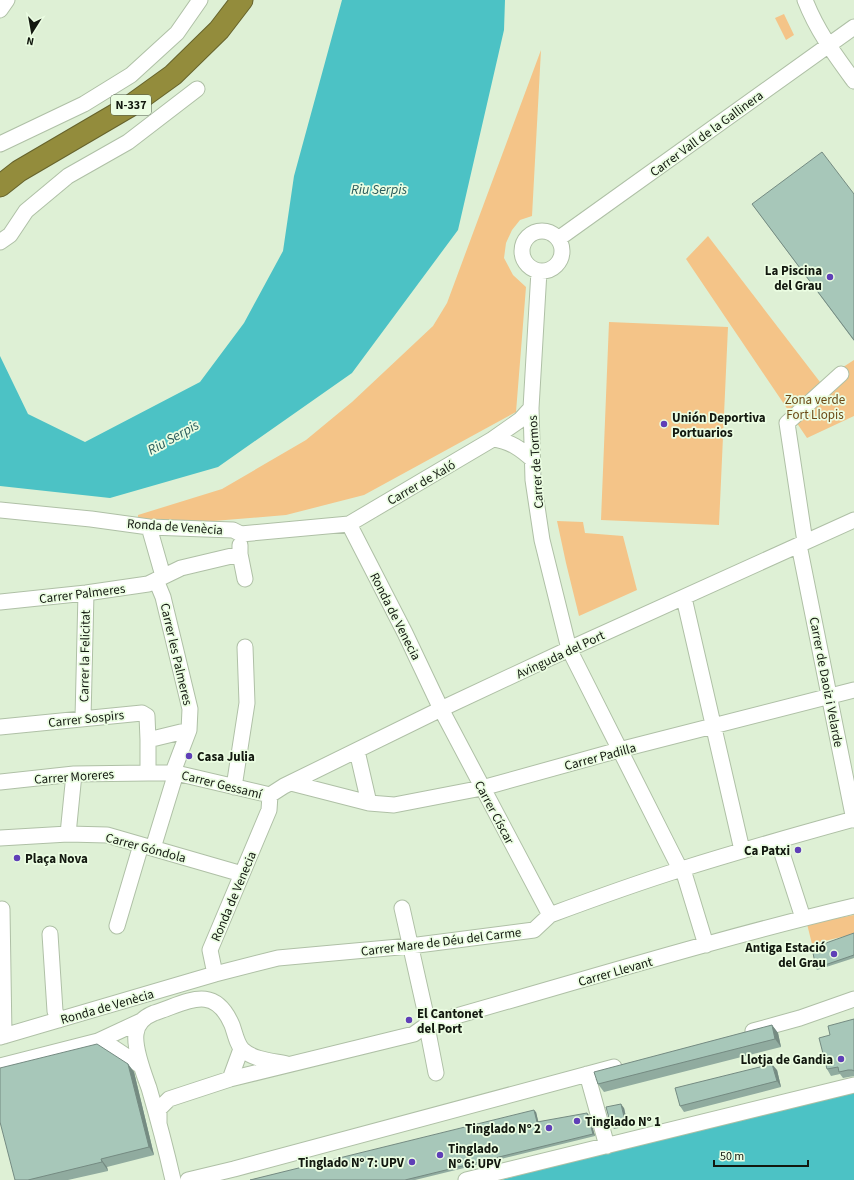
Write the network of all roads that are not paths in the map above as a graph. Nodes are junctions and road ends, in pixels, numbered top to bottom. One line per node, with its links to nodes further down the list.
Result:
1 (6, 0): 5 (street)
2 (200, 0): 10 (street)
3 (242, 0): 11 (highway, N-337)
4 (805, 0): 7 (street)
5 (0, 10)
6 (854, 27): 7 (street, Carrer Vall de la Gallinera)
7 (829, 46): 8 (street); 12 (street, Carrer Vall de la Gallinera)
8 (854, 82)
9 (197, 89): 13 (street)
10 (0, 144)
11 (0, 186)
12 (558, 239): 14 (street); 14 (street)
13 (0, 242)
14 (539, 271): 16 (street, Carrer de Tormos)
15 (841, 374): 24 (street, Carrer de Daoiz i Velarde)
16 (531, 408): 17 (street, Carrer de Xaló); 18 (street, Carrer de Tormos)
17 (493, 440): 18 (street); 21 (street, Carrer de Xaló)
18 (533, 460): 32 (street, Carrer de Tormos)
19 (0, 510): 22 (street, Ronda de Venècia)
20 (853, 523): 24 (street, Avinguda del Port)
21 (349, 524): 23 (street, Ronda de Venècia); 35 (street, Ronda de Venecia)
22 (149, 527): 23 (street, Ronda de Venècia); 26 (street, Carrer les Palmeres)
23 (241, 534): 25 (street)
24 (802, 544): 29 (street, Avinguda del Port); 34 (street, Carrer de Daoiz i Velarde)
25 (240, 554): 26 (street, Carrer Palmeres); 27 (street)
26 (160, 578): 28 (street, Carrer Palmeres); 39 (street, Carrer les Palmeres)
27 (245, 579)
28 (86, 593): 30 (street, Carrer Palmeres); 36 (street, Carrer la Felicitat)
29 (684, 598): 32 (street, Avinguda del Port); 38 (street)
30 (0, 602)
31 (245, 647): 48 (street)
32 (569, 649): 35 (street, Avinguda del Port); 41 (street, Carrer de Tormos)
33 (854, 690): 34 (street, Carrer Padilla)
34 (830, 697): 38 (street, Carrer Padilla); 52 (street, Carrer de Daoiz i Velarde)
35 (441, 709): 42 (street, Avinguda del Port); 49 (street, Carrer Císcar)
36 (83, 718): 37 (street, Carrer Sospirs); 40 (street, Carrer Sospirs)
37 (0, 727)
38 (713, 727): 41 (street, Carrer Padilla); 57 (street)
39 (189, 730): 40 (street); 43 (street, Carrer les Palmeres)
40 (148, 740): 44 (street)
41 (619, 750): 49 (street, Carrer Padilla); 58 (street, Carrer de Tormos)
42 (357, 751): 47 (street, Avinguda del Port); 51 (street)
43 (175, 772): 44 (street, Carrer Gessamí); 48 (street, Carrer Gessamí); 56 (street, Carrer les Palmeres)
44 (148, 773): 45 (street, Carrer Moreres)
45 (74, 774): 46 (street, Carrer Moreres); 53 (street)
46 (0, 782)
47 (291, 783): 50 (street, Avinguda del Port); 51 (street, Carrer Padilla)
48 (234, 787): 50 (street, Carrer Gessamí)
49 (482, 788): 51 (street, Carrer Padilla); 63 (street, Carrer Císcar)
50 (270, 795): 59 (street, Ronda de Venecia)
51 (369, 803)
52 (854, 820): 55 (street, Carrer Mare de Déu del Carme)
53 (68, 834): 54 (street, Carrer Góndola); 56 (street, Carrer Góndola)
54 (0, 838)
55 (778, 841): 57 (street, Carrer Mare de Déu del Carme); 64 (street)
56 (147, 846): 59 (street, Carrer Góndola); 65 (street, Carrer les Palmeres)
57 (742, 850): 58 (street, Carrer Mare de Déu del Carme)
58 (680, 869): 63 (street, Carrer Mare de Déu del Carme); 67 (street, Carrer de Tormos)
59 (242, 874): 69 (street, Ronda de Venecia)
60 (854, 906): 64 (street, Carrer Llevant)
61 (402, 908): 68 (street)
62 (2, 909): 75 (street)
63 (550, 915): 68 (street, Carrer Mare de Déu del Carme)
64 (803, 918): 67 (street, Carrer Llevant)
65 (117, 926)
66 (50, 934): 71 (street)
67 (706, 945): 73 (street, Carrer Llevant)
68 (410, 946): 69 (street, Carrer Mare de Déu del Carme); 73 (street)
69 (215, 974): 71 (street, Ronda de Venècia)
70 (854, 999): 74 (street)
71 (59, 1020): 75 (street, Ronda de Venècia)
72 (140, 1021): 76 (street); 77 (street); 81 (street)
73 (428, 1024): 79 (street, Carrer Llevant); 82 (street)
74 (738, 1034)
75 (2, 1037)
76 (98, 1041): 80 (street); 81 (street)
77 (241, 1049): 79 (street); 84 (street)
78 (625, 1064): 83 (street)
79 (290, 1065): 84 (street, Carrer Llevant)
80 (0, 1066)
81 (143, 1069): 86 (street); 87 (street)
82 (436, 1074)
83 (587, 1074): 88 (street); 90 (street)
84 (230, 1079): 86 (street)
85 (854, 1085): 88 (street)
86 (174, 1097): 87 (street)
87 (159, 1123): 89 (street)
88 (607, 1146): 91 (street)
89 (173, 1180)
90 (188, 1180)
91 (466, 1180)

